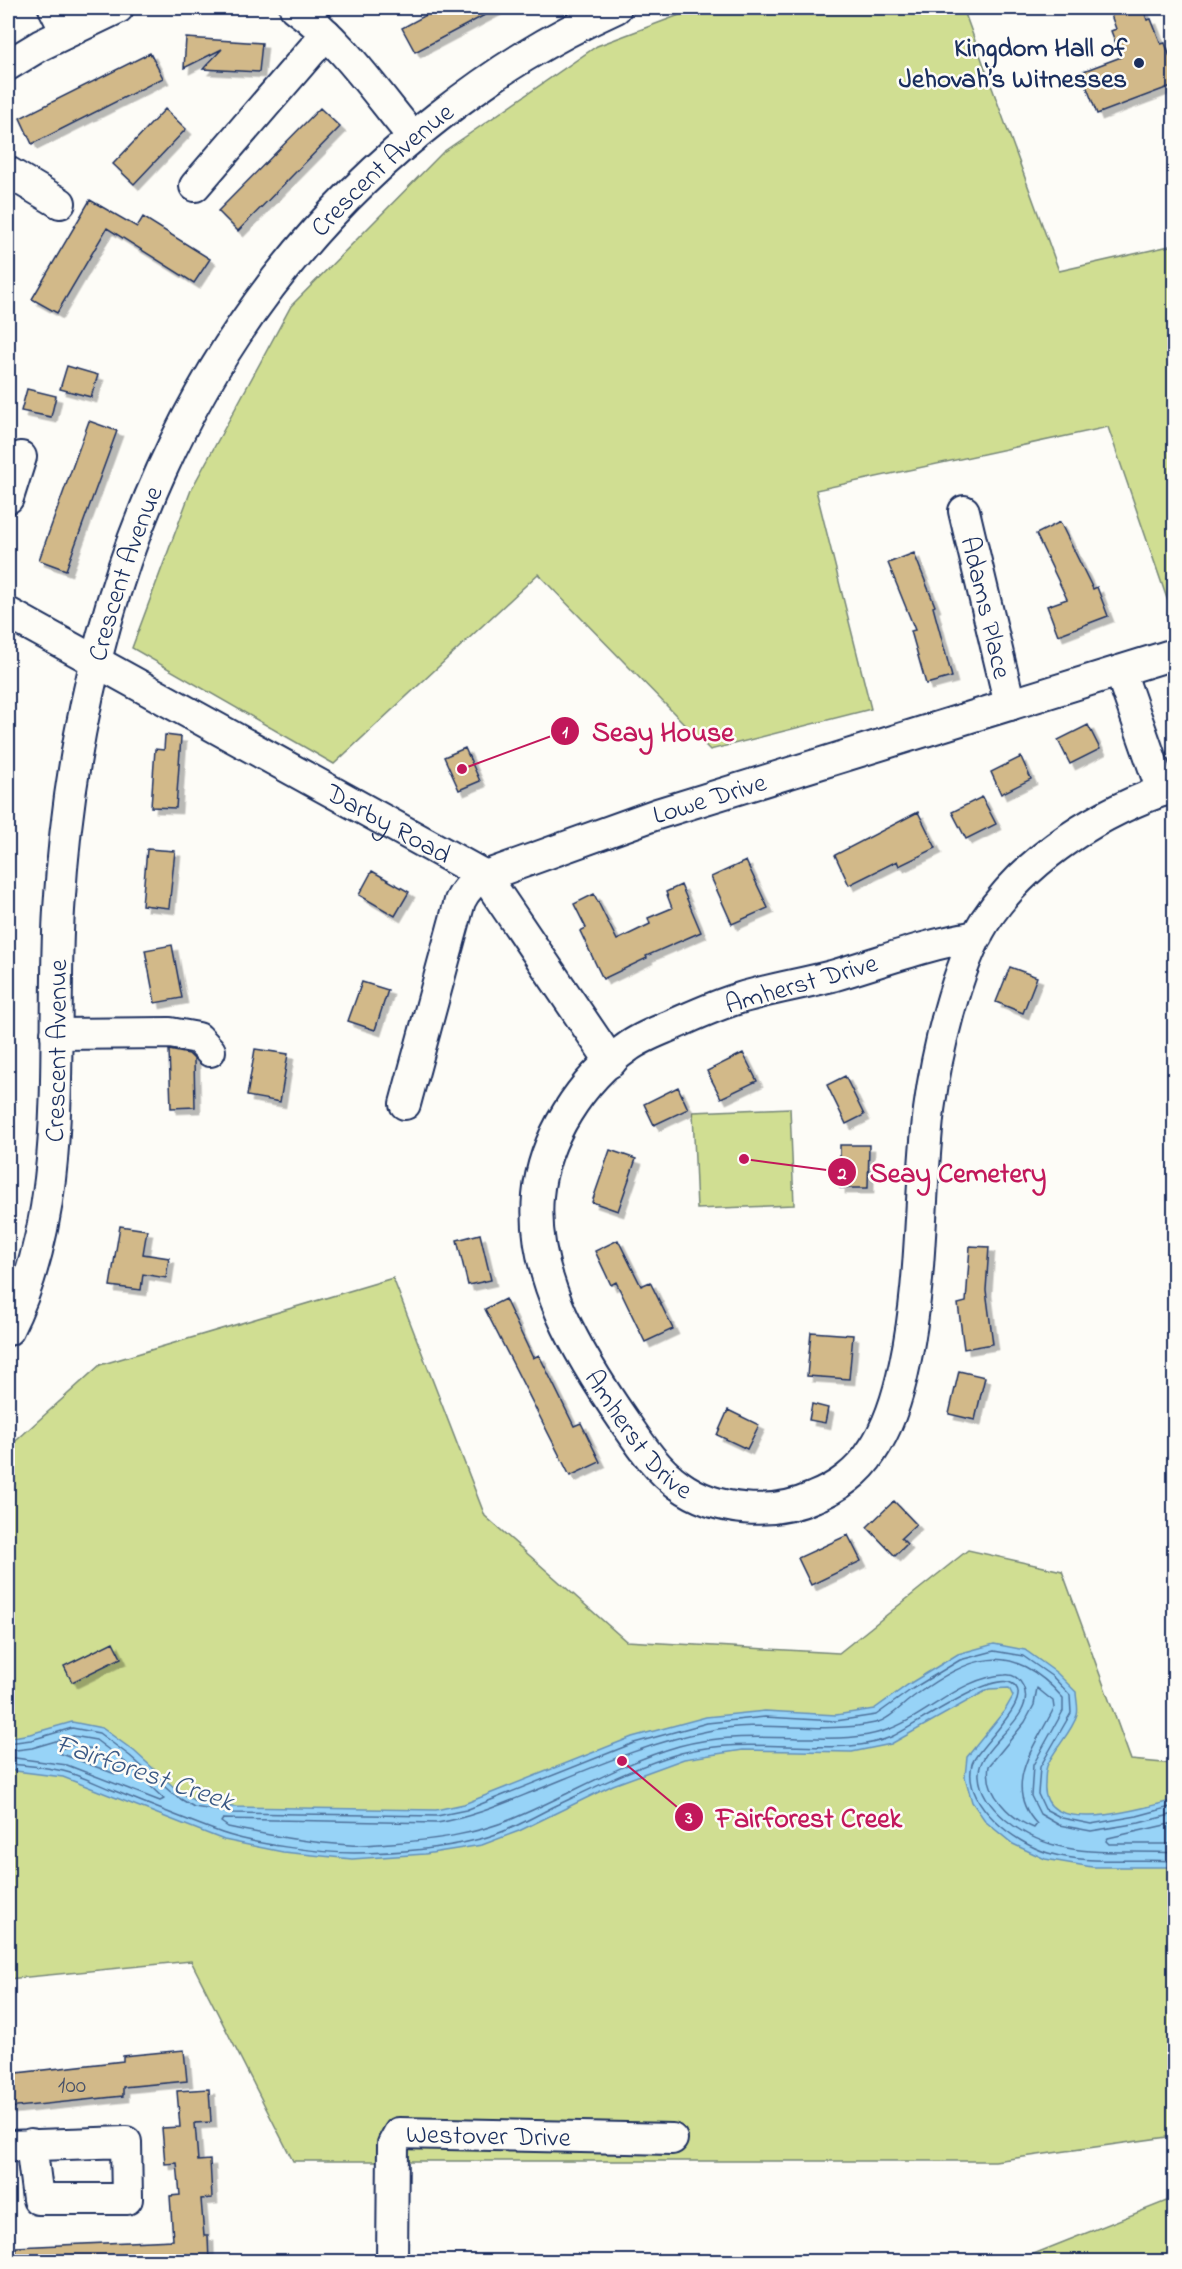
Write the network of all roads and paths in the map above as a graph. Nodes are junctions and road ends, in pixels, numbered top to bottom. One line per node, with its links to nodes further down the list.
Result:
1 (118, 8): 4 (street)
2 (295, 8): 5 (street)
3 (616, 8): 7 (street, Crescent Avenue)
4 (60, 20): 6 (street)
5 (326, 34): 7 (street); 9 (street)
6 (8, 65)
7 (413, 137): 16 (street, Crescent Avenue)
8 (8, 172): 10 (street)
9 (195, 186)
10 (60, 203)
11 (21, 457): 12 (street)
12 (8, 498)
13 (964, 511): 18 (street, Adams Place)
14 (8, 613): 16 (street, Darby Road)
15 (1174, 654): 17 (street, Lowe Drive)
16 (95, 662): 20 (street, Darby Road); 22 (street, Crescent Avenue)
17 (1120, 671): 18 (street, Lowe Drive); 19 (street)
18 (1010, 705): 20 (street, Lowe Drive)
19 (1168, 789): 21 (street, Amherst Drive)
20 (485, 876): 24 (street, Darby Road); 25 (street, Lowe Drive)
21 (977, 936): 24 (street, Amherst Drive); 24 (street, Amherst Drive)
22 (56, 1034): 23 (street); 26 (street, Crescent Avenue)
23 (210, 1051)
24 (611, 1062)
25 (405, 1104)
26 (8, 1330)
27 (672, 2139): 28 (street, Westover Drive)
28 (392, 2262)

